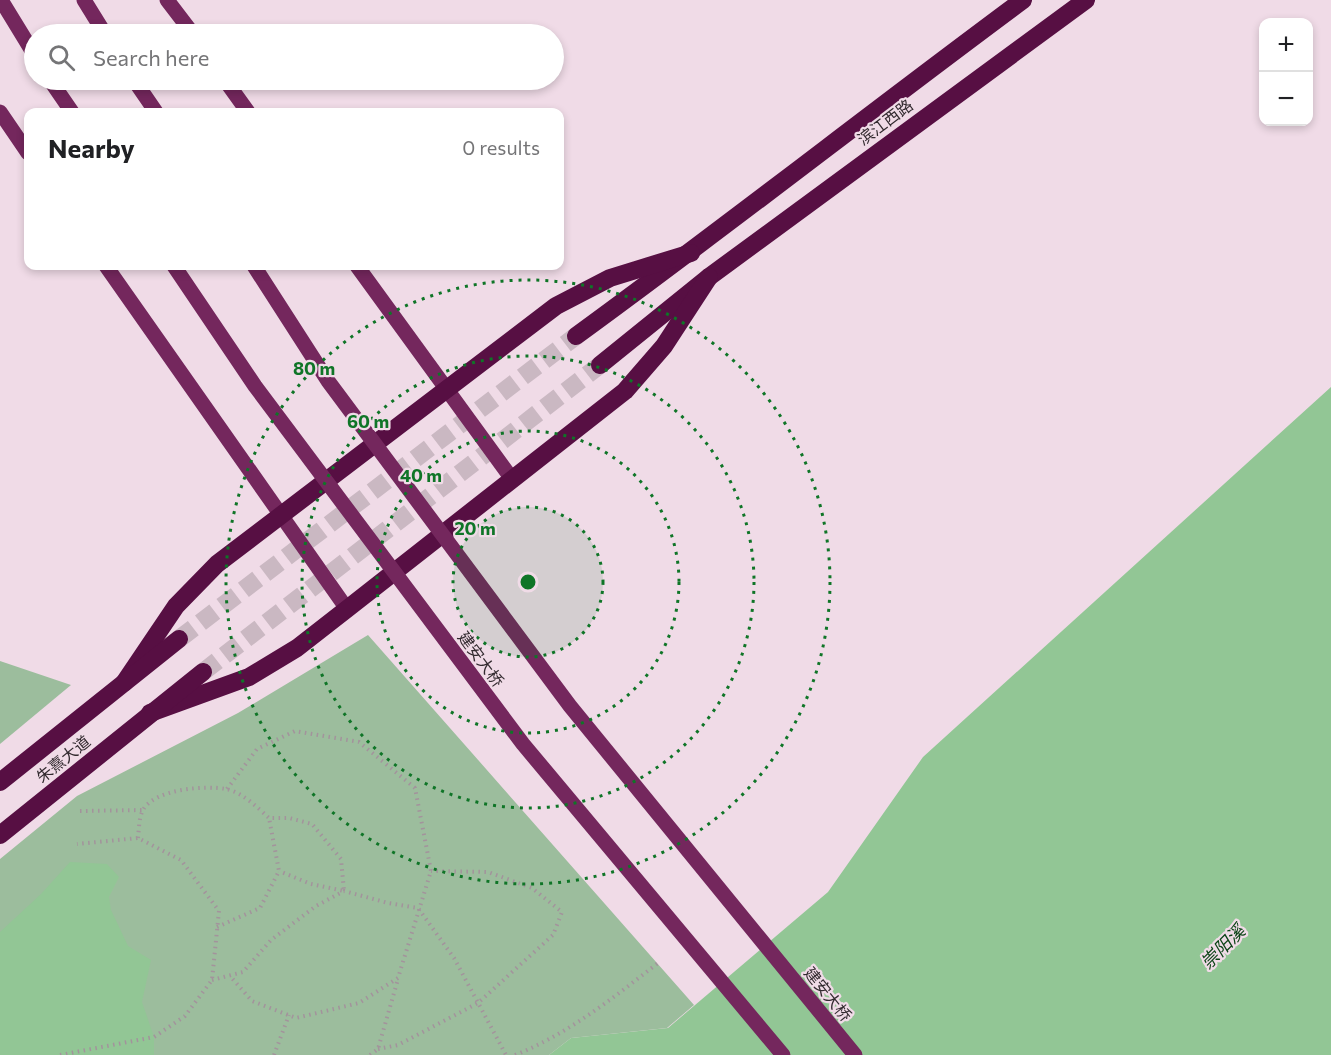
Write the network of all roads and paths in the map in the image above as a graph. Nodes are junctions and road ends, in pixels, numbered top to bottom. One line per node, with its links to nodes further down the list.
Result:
1 (1, 0): 8 (main road)
2 (84, 0): 6 (main road)
3 (167, 0): 7 (main road)
4 (1023, 0): 17 (highway, 滨江西路)
5 (1086, 0): 22 (highway, 滨江西路)
6 (99, 24)
7 (185, 24)
8 (24, 38)
9 (57, 90): 12 (main road)
10 (141, 90): 13 (main road)
11 (232, 90): 14 (main road)
12 (69, 108)
13 (153, 108)
14 (245, 108)
15 (0, 112): 16 (main road)
16 (24, 147)
17 (691, 253): 22 (highway); 23 (highway, 滨江西路); 25 (highway)
18 (109, 270): 27 (main road)
19 (177, 270): 58 (main road, 建安大桥, bridge)
20 (257, 270): 59 (main road, 建安大桥, bridge)
21 (360, 270): 25 (main road)
22 (709, 277): 24 (highway, 滨江西路); 26 (highway)
23 (576, 336)
24 (600, 365)
25 (447, 391): 26 (main road); 27 (highway)
26 (512, 479): 28 (highway)
27 (280, 516): 28 (main road); 31 (highway)
28 (347, 609): 32 (highway)
29 (179, 639): 31 (highway, 朱熹大道)
30 (203, 672): 32 (highway, 朱熹大道)
31 (124, 683): 33 (highway, 朱熹大道)
32 (150, 713): 38 (highway, 朱熹大道)
33 (0, 782)
34 (227, 789): 35 (path); 37 (path); 42 (path)
35 (142, 810): 36 (path); 39 (path)
36 (80, 811)
37 (269, 818): 41 (path); 43 (path)
38 (0, 835)
39 (138, 838): 40 (path); 45 (path)
40 (77, 844)
41 (279, 871): 43 (path); 45 (path)
42 (431, 871): 44 (path); 50 (path)
43 (344, 891): 44 (path); 47 (path)
44 (418, 908): 48 (path); 50 (path)
45 (217, 927): 49 (path)
46 (658, 963): 57 (path)
47 (230, 976): 49 (path); 51 (path)
48 (398, 978): 51 (path); 52 (path)
49 (212, 980): 53 (path)
50 (478, 1003): 52 (path); 56 (path)
51 (289, 1015): 54 (path)
52 (378, 1048): 55 (path)
53 (60, 1055)
54 (274, 1055)
55 (370, 1055)
56 (506, 1055)
57 (515, 1055)
58 (783, 1055)
59 (855, 1055)

